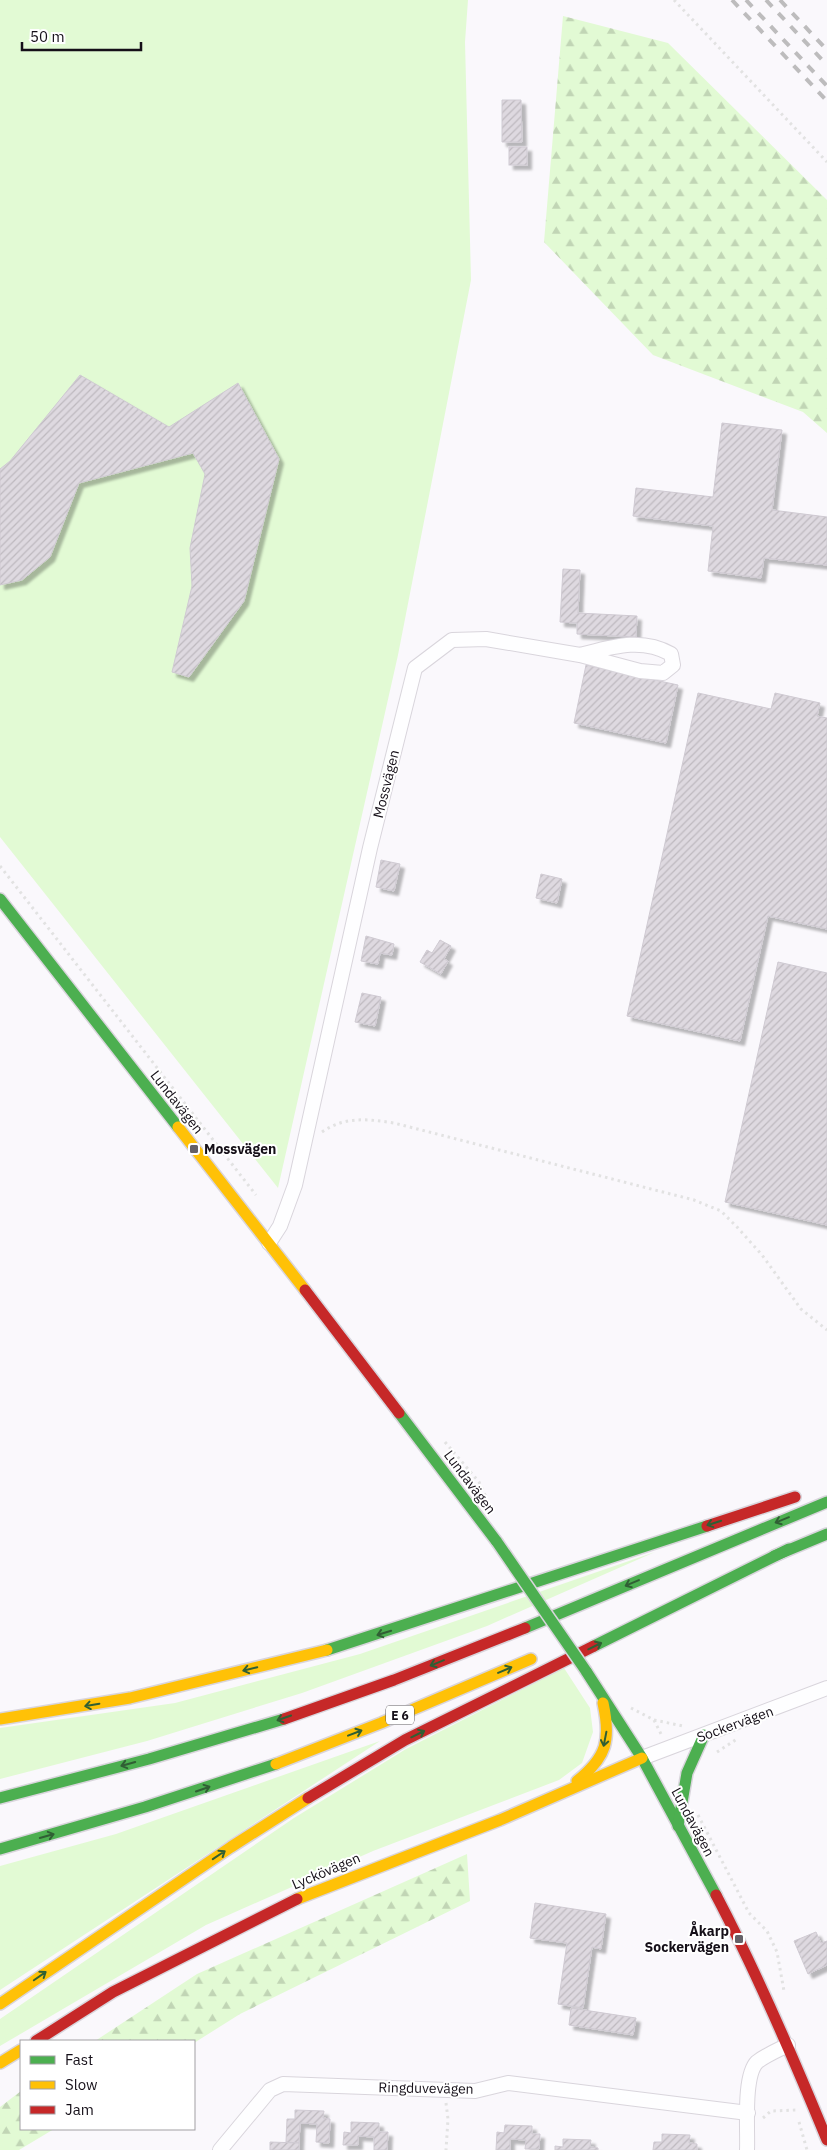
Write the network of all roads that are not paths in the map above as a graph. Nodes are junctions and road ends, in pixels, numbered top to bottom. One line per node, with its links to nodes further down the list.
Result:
1 (580, 655): 1 (street, Mossvägen); 3 (street, Mossvägen)
2 (0, 899): 3 (main road, Lundavägen)
3 (269, 1243): 11 (main road, Lundavägen, bridge)
4 (808, 1494): 12 (main road, one-way to 12)
5 (827, 1502): 16 (main road, one-way to 16)
6 (827, 1534): 7 (main road)
7 (789, 1549): 8 (main road); 19 (main road, one-way to 7)
8 (600, 1629)
9 (582, 1637): 18 (main road, E 6, one-way to 9)
10 (826, 1691): 13 (street, Sockervägen)
11 (600, 1692): 14 (main road, Lundavägen); 15 (main road, one-way to 15)
12 (0, 1719)
13 (704, 1735): 14 (street, Sockervägen); 17 (main road)
14 (642, 1758): 15 (main road, Lyckövägen); 17 (main road, Lundavägen)
15 (552, 1797): 20 (main road, Lyckövägen)
16 (0, 1798)
17 (678, 1826): 21 (main road, Lundavägen)
18 (0, 1849)
19 (0, 2004)
20 (38, 2040)
21 (788, 2045): 24 (street); 25 (main road, Lundavägen)
22 (20, 2051): 23 (main road)
23 (0, 2063)
24 (748, 2113): 26 (street, Ringduvevägen); 27 (street)
25 (827, 2140)
26 (220, 2150)
27 (747, 2150)

